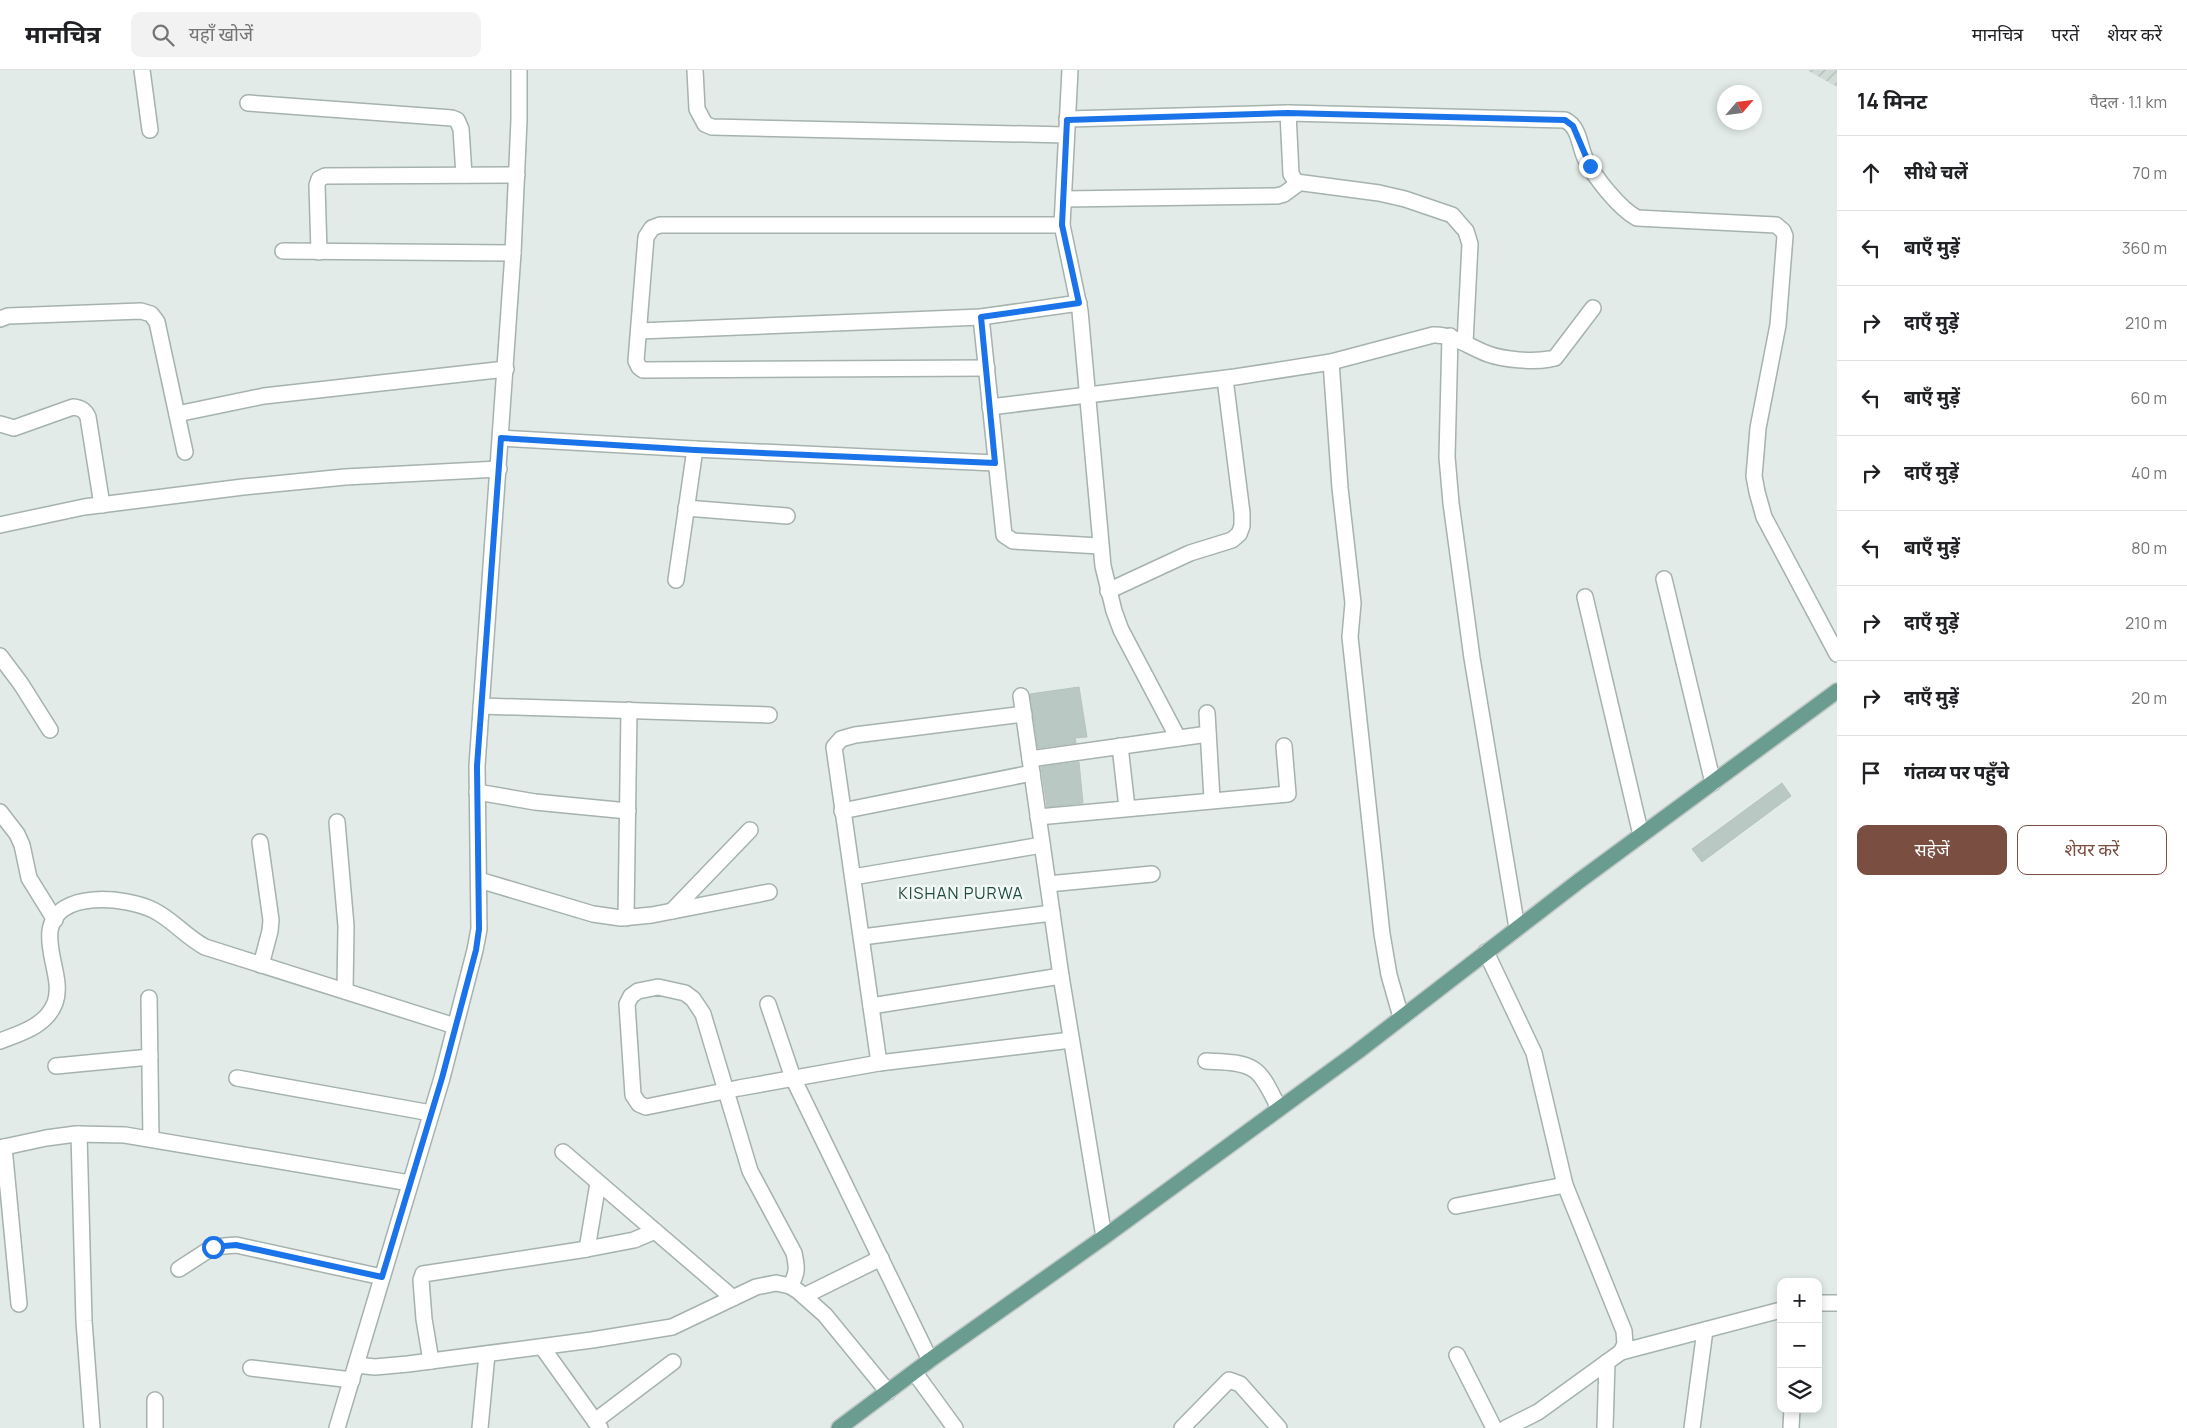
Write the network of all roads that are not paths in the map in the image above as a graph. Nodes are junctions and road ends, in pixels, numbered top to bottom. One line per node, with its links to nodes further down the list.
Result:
1 (142, 70): 8 (street)
2 (519, 70): 11 (street)
3 (696, 70): 9 (street)
4 (1070, 70): 7 (street)
5 (248, 103): 10 (street)
6 (1288, 113): 7 (street); 12 (street); 47 (street)
7 (1067, 120): 9 (street)
8 (150, 130)
9 (1066, 135): 13 (street)
10 (464, 175): 11 (street); 16 (street)
11 (517, 175): 17 (street)
12 (1299, 183): 13 (street); 24 (street)
13 (1064, 199): 14 (street)
14 (1062, 225): 18 (street); 22 (street)
15 (283, 251): 16 (street)
16 (319, 252): 17 (street)
17 (513, 253): 27 (street)
18 (1079, 303): 20 (street); 29 (street)
19 (1593, 308): 24 (street)
20 (981, 317): 22 (street); 26 (street)
21 (0, 319): 31 (street)
22 (639, 331): 26 (street)
23 (1450, 336): 24 (street); 25 (street); 84 (street)
24 (1465, 343)
25 (1331, 362): 28 (street); 93 (street)
26 (987, 368): 30 (street)
27 (506, 370): 31 (street); 33 (street)
28 (1225, 378): 29 (street); 45 (street)
29 (1087, 395): 30 (street); 42 (street)
30 (990, 406): 36 (street)
31 (177, 414): 35 (street)
32 (1, 424): 38 (street)
33 (501, 438): 34 (street); 37 (street)
34 (695, 450): 36 (street); 39 (street)
35 (185, 452)
36 (995, 463): 42 (street)
37 (498, 469): 38 (street); 51 (street)
38 (102, 505): 41 (street)
39 (686, 508): 40 (street); 44 (street)
40 (786, 516)
41 (0, 525)
42 (1100, 546): 45 (street)
43 (1664, 579): 62 (street)
44 (676, 580)
45 (1108, 591): 58 (street)
46 (1585, 597): 72 (street)
47 (1837, 654)
48 (0, 656): 56 (street)
49 (1837, 691): 62 (main road)
50 (1021, 696): 54 (street)
51 (481, 706): 52 (street); 63 (street)
52 (629, 710): 55 (street); 66 (street)
53 (1207, 713): 57 (street)
54 (1024, 714): 61 (street); 67 (street)
55 (769, 715)
56 (50, 730)
57 (1208, 734): 58 (street); 64 (street)
58 (1178, 738): 59 (street)
59 (1120, 746): 61 (street); 65 (street)
60 (1284, 746): 64 (street)
61 (1031, 766): 67 (street); 69 (street)
62 (1713, 782): 72 (main road)
63 (477, 792): 66 (street); 77 (street)
64 (1212, 800): 65 (street)
65 (1126, 808): 69 (street)
66 (628, 811): 82 (street)
67 (842, 811): 76 (street)
68 (0, 812): 83 (street)
69 (1038, 817): 74 (street)
70 (337, 822): 89 (street)
71 (750, 830): 80 (street)
72 (1641, 835): 84 (main road)
73 (260, 842): 87 (street)
74 (1042, 845): 76 (street); 78 (street)
75 (1152, 874): 78 (street)
76 (853, 877): 85 (street)
77 (479, 880): 82 (street); 94 (street)
78 (1048, 884): 81 (street)
79 (769, 892): 80 (street)
80 (672, 911): 82 (street)
81 (1052, 913): 85 (street); 88 (street)
82 (626, 918)
83 (55, 920): 87 (street); 96 (street)
84 (1517, 928): 86 (main road)
85 (862, 937): 92 (street)
86 (1486, 952): 93 (main road); 112 (street)
87 (261, 965): 89 (street)
88 (1061, 976): 92 (street); 95 (street)
89 (345, 991): 94 (street)
90 (149, 998): 97 (street)
91 (768, 1004): 102 (street)
92 (872, 1006): 99 (street)
93 (1402, 1017): 104 (main road)
94 (455, 1026): 105 (street)
95 (1071, 1040): 99 (street); 115 (street)
96 (0, 1041)
97 (150, 1057): 100 (street); 107 (street)
98 (1206, 1061): 104 (street)
99 (879, 1063): 102 (street)
100 (56, 1066)
101 (237, 1078): 105 (street)
102 (794, 1078): 103 (street); 117 (street)
103 (726, 1091): 103 (street); 120 (street)
104 (1280, 1108): 115 (main road)
105 (431, 1114): 110 (street)
106 (80, 1134): 107 (street); 108 (street); 144 (street)
107 (152, 1139): 110 (street)
108 (2, 1147): 124 (street)
109 (563, 1152): 111 (street)
110 (410, 1183): 119 (street)
111 (598, 1183): 114 (street); 116 (street)
112 (1565, 1185): 113 (street); 129 (street)
113 (1456, 1206)
114 (655, 1231): 116 (street); 122 (street)
115 (1104, 1236): 132 (main road)
116 (587, 1249): 133 (street)
117 (881, 1258): 121 (street); 132 (street)
118 (179, 1269): 119 (street)
119 (382, 1277): 136 (street)
120 (790, 1286): 121 (street); 122 (street)
121 (804, 1296): 140 (street)
122 (733, 1298): 128 (street)
123 (1837, 1303): 125 (street)
124 (19, 1304)
125 (1822, 1304)
126 (1777, 1311): 127 (street)
127 (1705, 1330): 129 (street); 155 (street)
128 (542, 1346): 130 (street); 143 (street)
129 (1621, 1352): 135 (street)
130 (487, 1354): 133 (street); 147 (street)
131 (1457, 1354): 152 (street)
132 (930, 1360): 138 (main road)
133 (431, 1361): 136 (street)
134 (673, 1362): 143 (street)
135 (1607, 1362): 153 (street); 154 (street)
136 (356, 1365): 139 (street)
137 (251, 1368): 139 (street)
138 (915, 1373): 140 (main road); 149 (street)
139 (352, 1380): 146 (street)
140 (888, 1392): 148 (main road)
141 (155, 1400): 145 (street)
142 (1792, 1413): 156 (street)
143 (597, 1424)
144 (92, 1428)
145 (156, 1428)
146 (338, 1428)
147 (480, 1428)
148 (839, 1428)
149 (955, 1428)
150 (1182, 1428): 151 (street)
151 (1279, 1428)
152 (1494, 1428)
153 (1506, 1428)
154 (1605, 1428)
155 (1692, 1428)
156 (1790, 1428)

